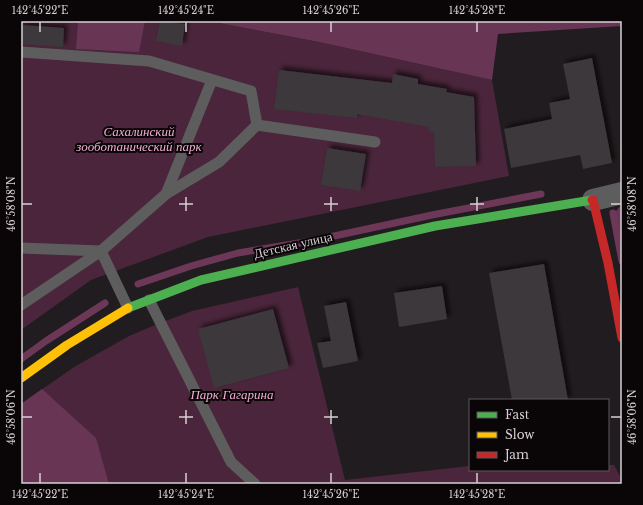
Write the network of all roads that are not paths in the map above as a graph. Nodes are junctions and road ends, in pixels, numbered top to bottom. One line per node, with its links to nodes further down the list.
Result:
1 (21, 52): 2 (lane)
2 (212, 80): 3 (lane); 6 (lane)
3 (257, 125): 4 (lane); 6 (lane)
4 (375, 142)
5 (622, 193): 7 (street)
6 (166, 194): 9 (lane)
7 (593, 200): 10 (street, Детская улица); 13 (street)
8 (21, 248): 9 (lane)
9 (101, 251): 11 (lane); 12 (lane)
10 (149, 300): 12 (street, Детская улица); 15 (lane)
11 (21, 306)
12 (128, 308): 14 (street, Детская улица)
13 (622, 338)
14 (21, 378)
15 (255, 484)

